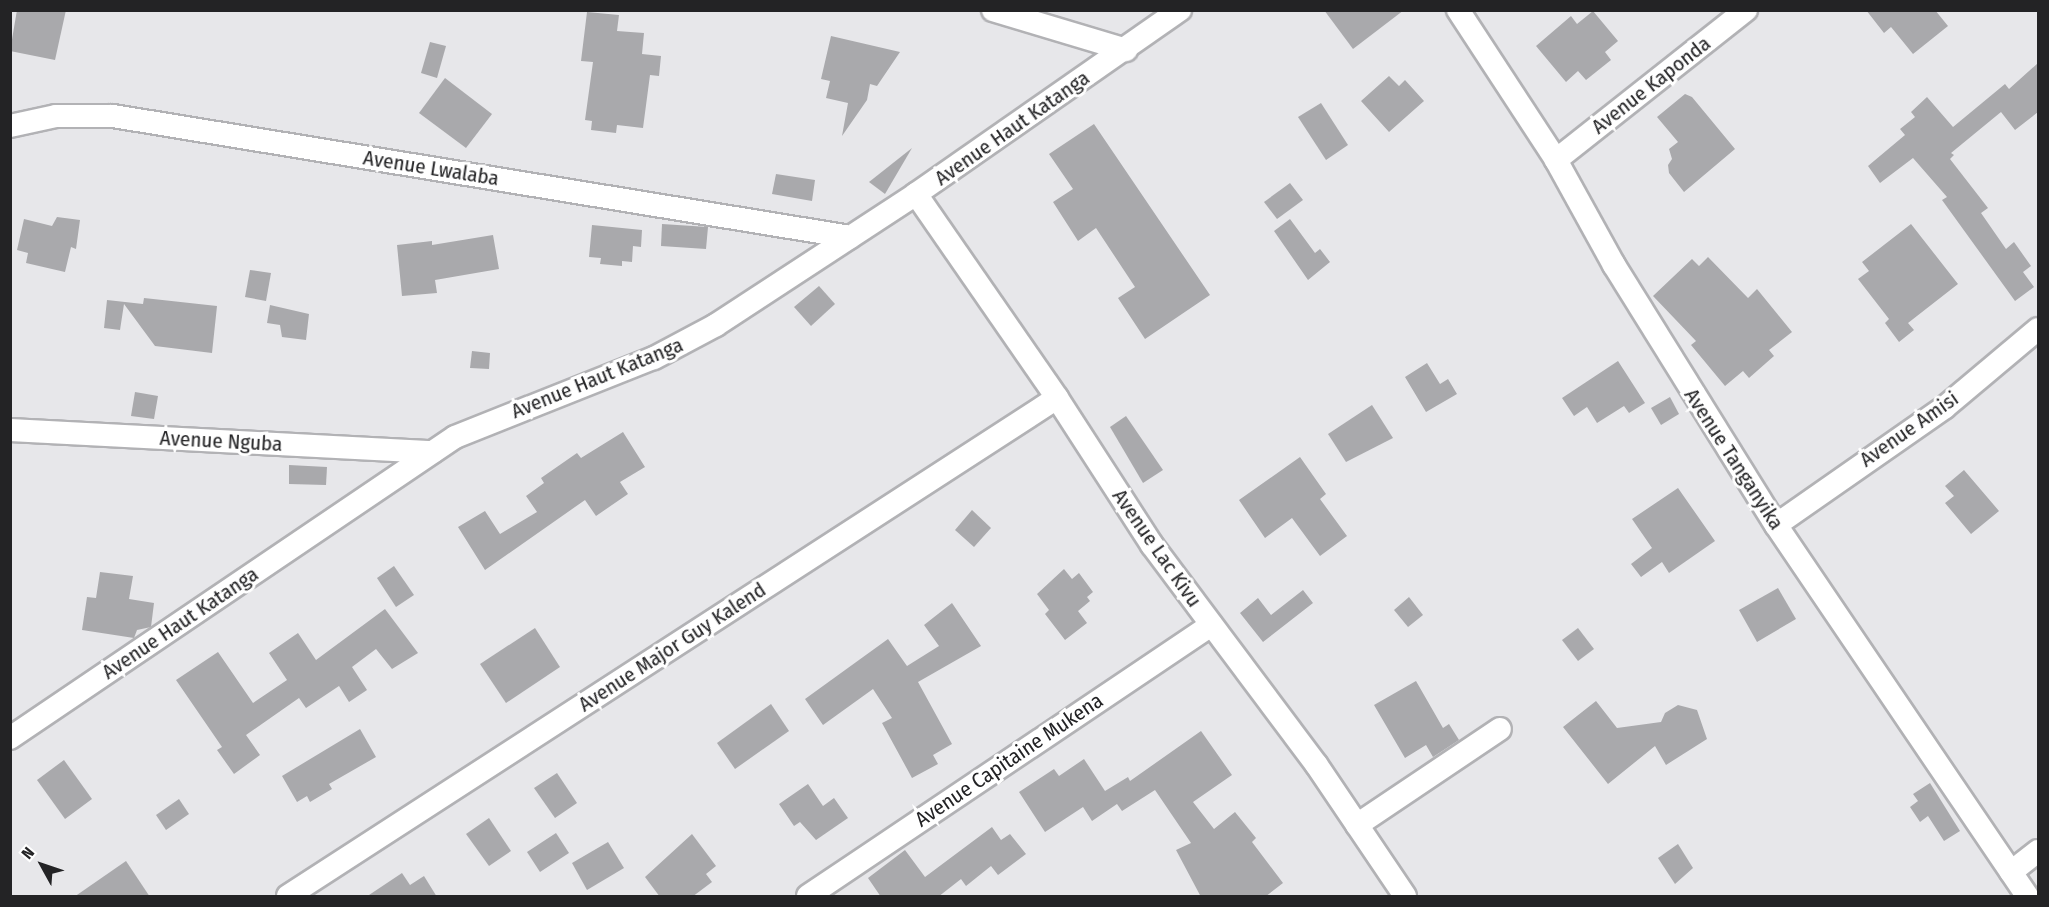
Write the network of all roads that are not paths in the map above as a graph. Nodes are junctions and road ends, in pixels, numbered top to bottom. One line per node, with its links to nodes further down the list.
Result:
1 (993, 10): 5 (street)
2 (1180, 10): 5 (street, Avenue Haut Katanga)
3 (1458, 10): 7 (street, Avenue Tanganyika)
4 (1746, 10): 7 (street, Avenue Kaponda)
5 (1126, 50): 8 (street, Avenue Haut Katanga)
6 (10, 126): 9 (street, Avenue Lwalaba)
7 (1556, 160): 14 (street, Avenue Tanganyika)
8 (916, 194): 9 (street, Avenue Haut Katanga); 11 (street, Avenue Lac Kivu)
9 (850, 237): 13 (street, Avenue Haut Katanga)
10 (2038, 329): 14 (street, Avenue Amisi)
11 (1057, 398): 15 (street, Avenue Lac Kivu); 21 (street, Avenue Major Guy Kalend)
12 (10, 430): 13 (street, Avenue Nguba)
13 (432, 452): 17 (street, Avenue Haut Katanga)
14 (1776, 525): 20 (street, Avenue Tanganyika)
15 (1212, 625): 18 (street, Avenue Lac Kivu); 22 (street, Avenue Capitaine Mukena)
16 (1500, 729): 18 (street)
17 (10, 738)
18 (1357, 825): 23 (street, Avenue Lac Kivu)
19 (2038, 851): 20 (street)
20 (2011, 872): 24 (street, Avenue Tanganyika)
21 (288, 897)
22 (808, 897)
23 (1405, 897)
24 (2027, 897)

